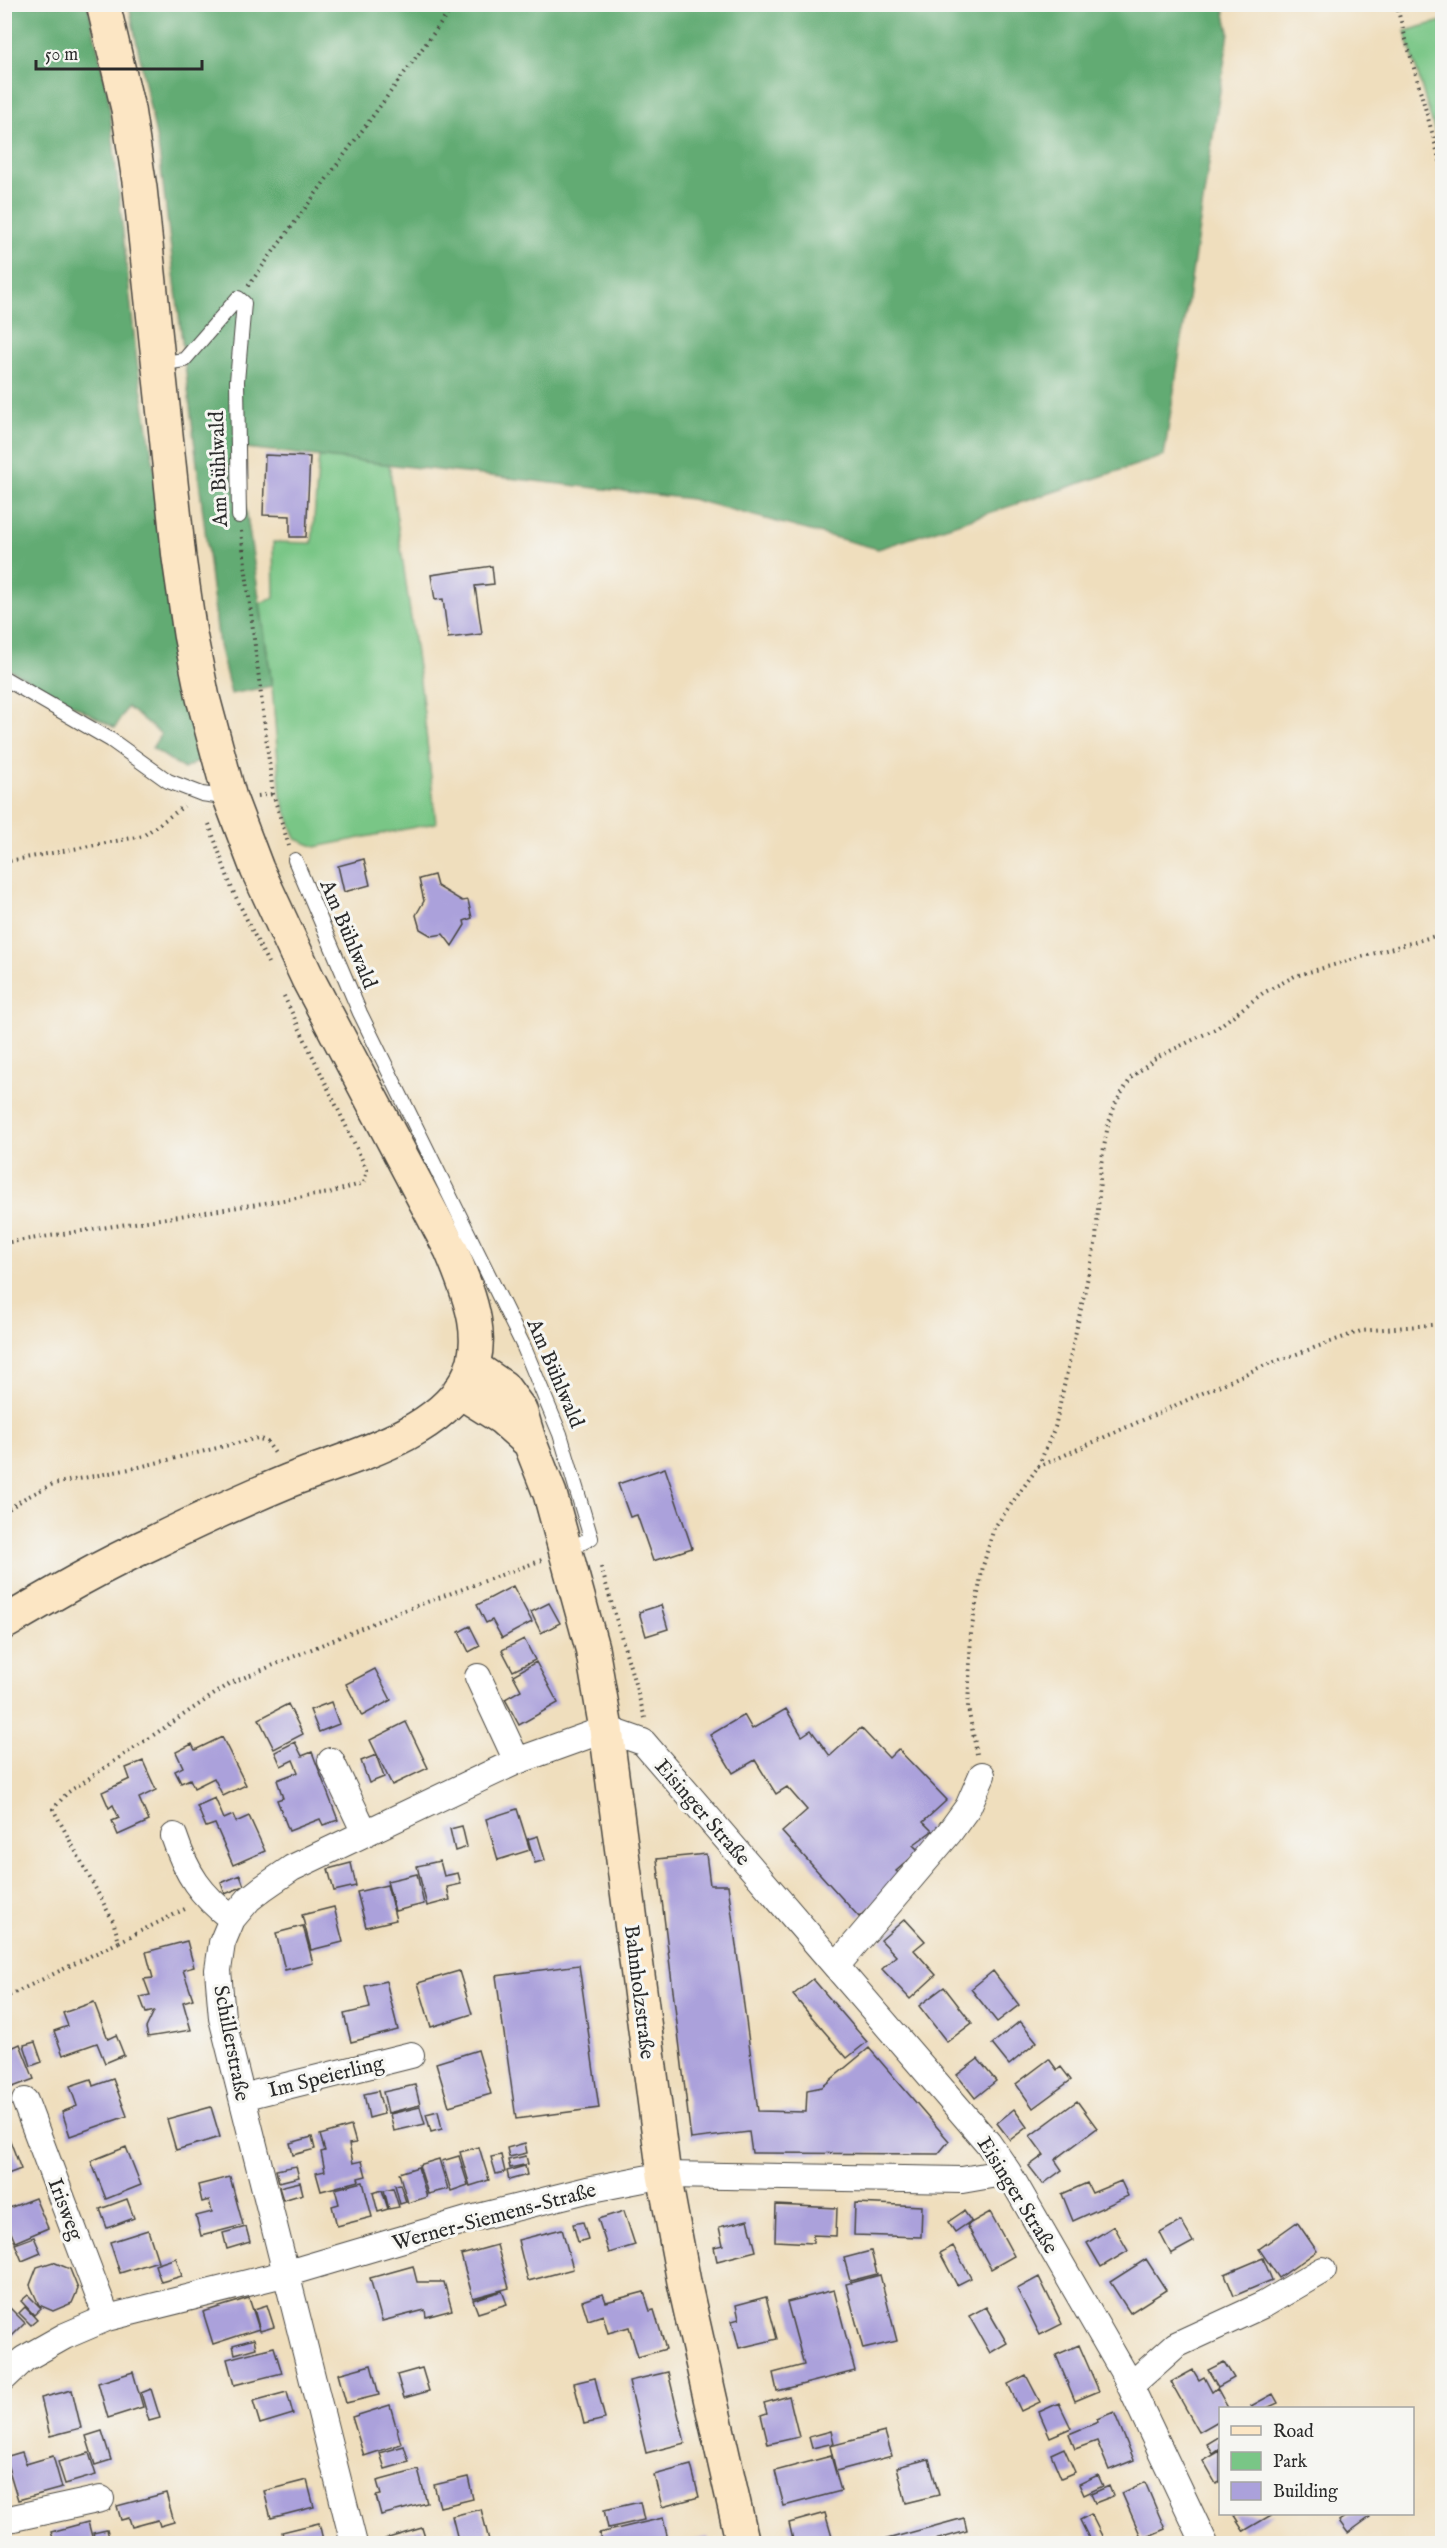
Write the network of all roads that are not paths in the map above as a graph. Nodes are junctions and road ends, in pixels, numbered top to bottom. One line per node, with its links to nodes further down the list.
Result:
1 (103, 4): 2 (street)
2 (159, 364): 3 (lane, Am Bühlwald); 5 (street)
3 (239, 516)
4 (4, 678): 5 (lane)
5 (216, 796): 7 (street)
6 (295, 860): 8 (lane, Am Bühlwald)
7 (466, 1378): 8 (street, Bahnholzstraße); 9 (street)
8 (579, 1544): 11 (street, Bahnholzstraße)
9 (4, 1623)
10 (478, 1677): 13 (street)
11 (606, 1729): 13 (street, Schillerstraße); 18 (street, Eisinger Straße); 23 (street, Bahnholzstraße)
12 (331, 1761): 15 (street)
13 (517, 1761): 15 (street, Schillerstraße)
14 (982, 1775): 18 (street)
15 (365, 1833): 17 (street, Schillerstraße)
16 (174, 1836): 17 (street)
17 (232, 1919): 20 (street, Schillerstraße)
18 (837, 1965): 22 (street, Eisinger Straße)
19 (411, 2055): 20 (street, Im Speierling)
20 (242, 2097): 25 (street, Schillerstraße)
21 (25, 2101): 26 (street, Irisweg)
22 (1008, 2172): 23 (street, Werner-Siemens-Straße); 28 (street, Eisinger Straße)
23 (664, 2175): 25 (street, Werner-Siemens-Straße); 32 (street, Bahnholzstraße)
24 (1323, 2270): 28 (street)
25 (288, 2274): 26 (street, Werner-Siemens-Straße); 31 (street, Schillerstraße)
26 (107, 2318): 27 (street, Werner-Siemens-Straße)
27 (4, 2378)
28 (1130, 2386): 33 (street, Eisinger Straße)
29 (101, 2499): 30 (street)
30 (4, 2520)
31 (354, 2544)
32 (743, 2544)
33 (1206, 2544)

